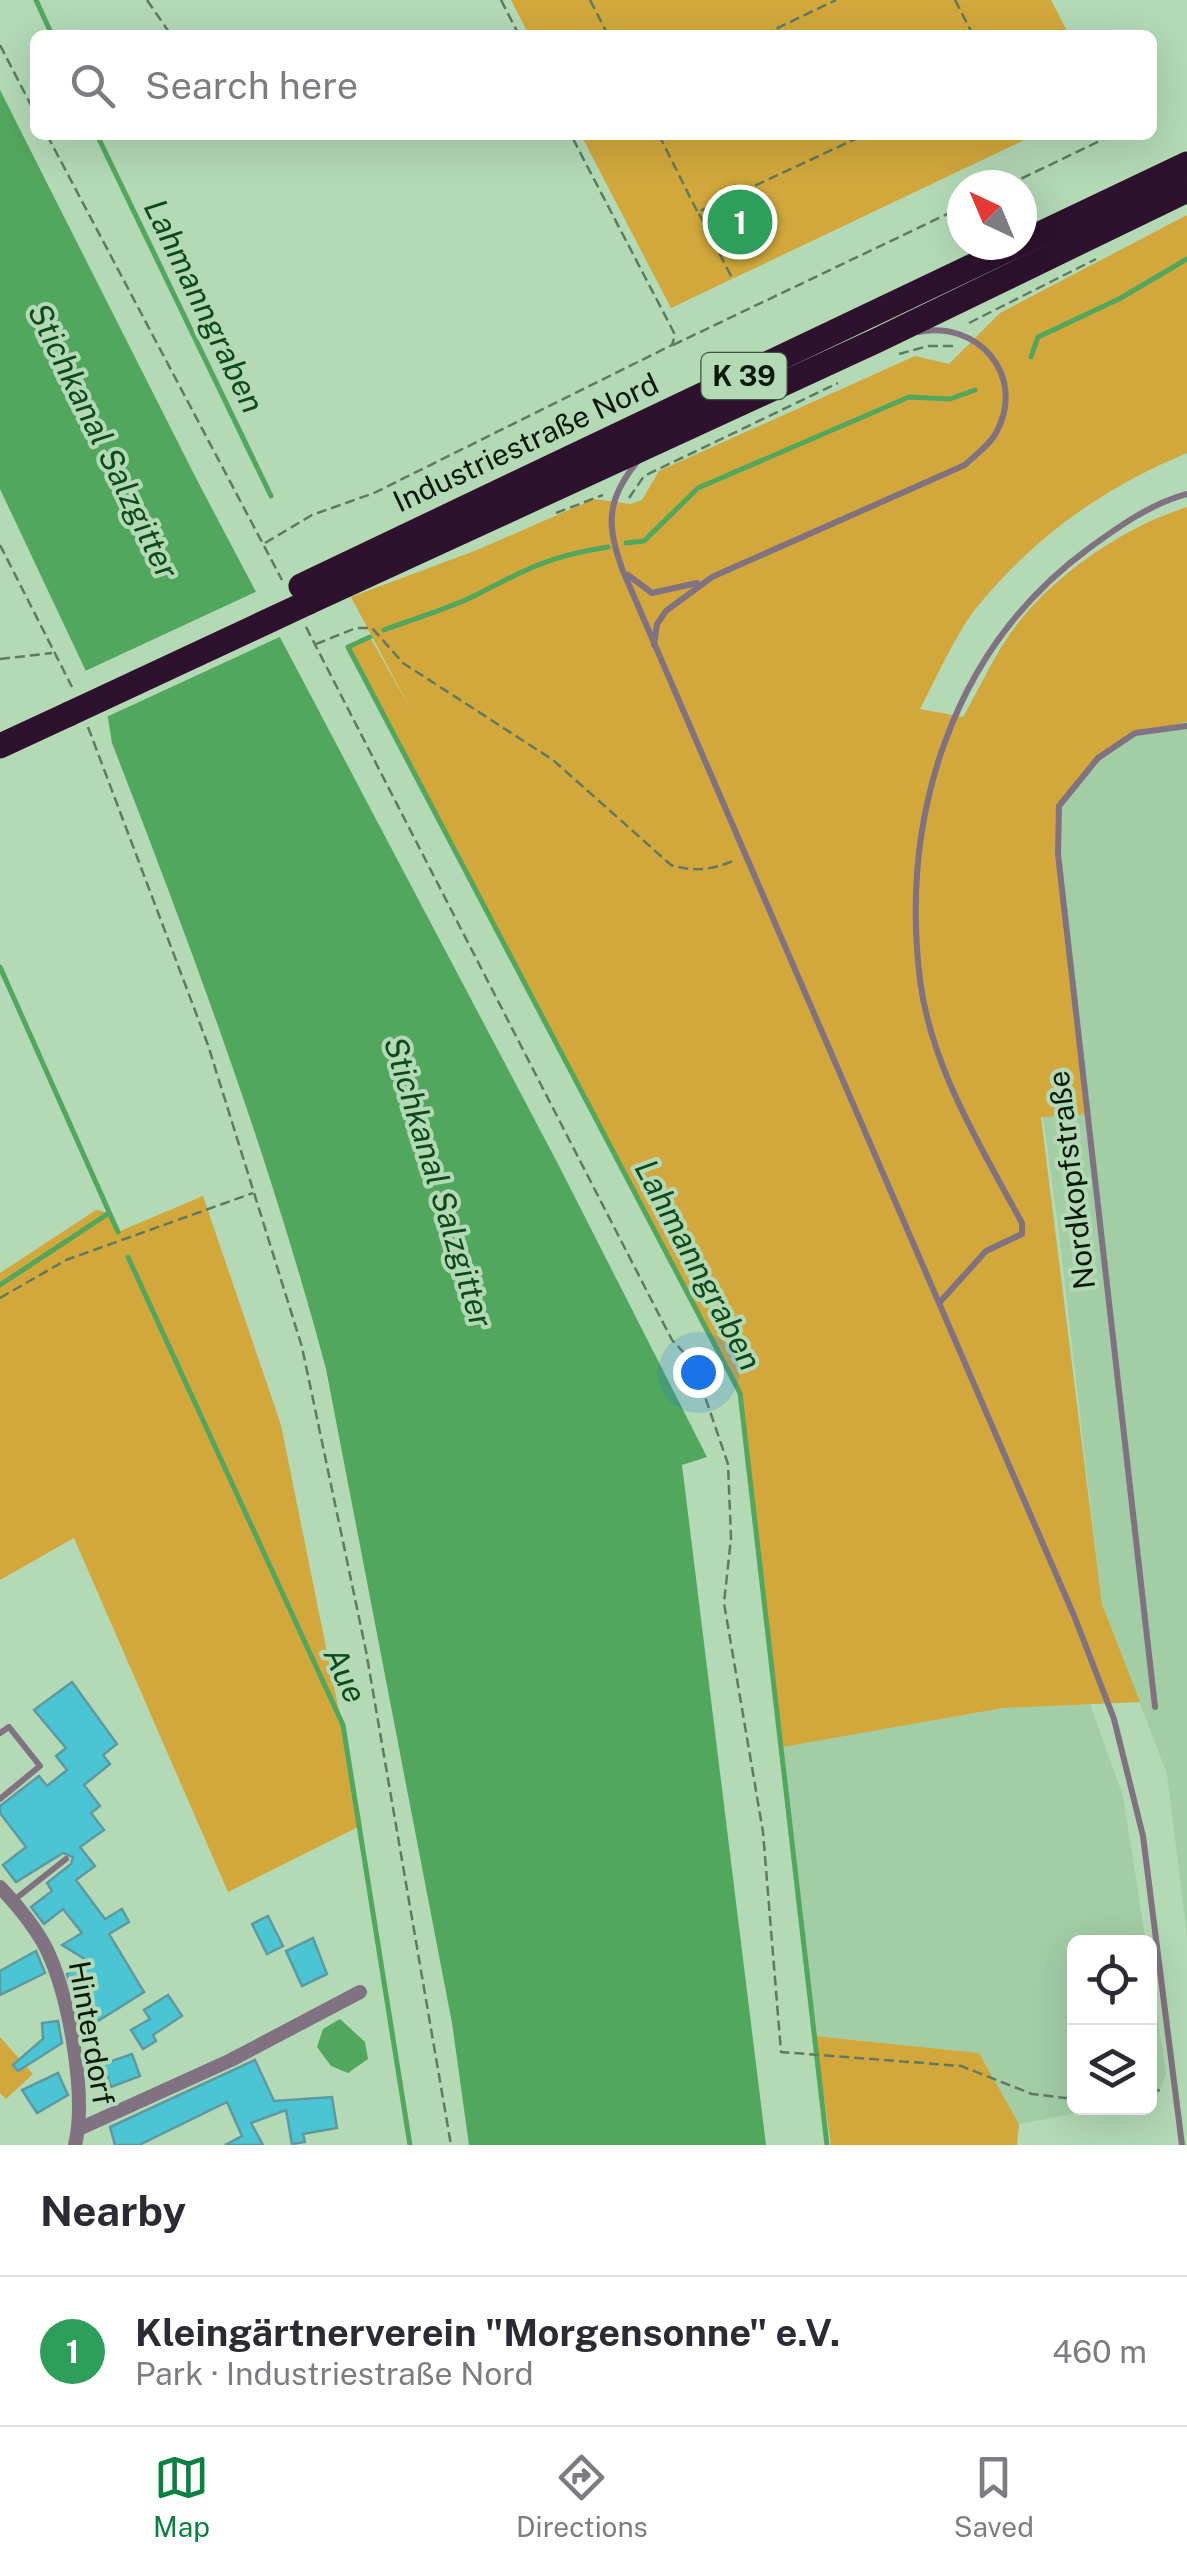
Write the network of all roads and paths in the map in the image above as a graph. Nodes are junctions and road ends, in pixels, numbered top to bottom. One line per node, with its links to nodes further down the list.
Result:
1 (147, 0): 6 (path)
2 (500, 0): 7 (path)
3 (590, 0): 8 (path)
4 (836, 0): 9 (path)
5 (955, 0): 10 (path)
6 (168, 30)
7 (516, 30)
8 (605, 30)
9 (779, 30)
10 (970, 30)
11 (0, 45): 12 (path)
12 (30, 102)
13 (50, 140): 28 (path)
14 (574, 140): 25 (path)
15 (662, 140): 21 (path)
16 (853, 140): 21 (path)
17 (1102, 140): 19 (path)
18 (1187, 164): 32 (highway, Industriestraße Nord / K 39)
19 (1037, 171)
20 (1187, 190): 24 (highway, Industriestraße Nord / K 39)
21 (698, 212): 23 (path)
22 (947, 214): 25 (path)
23 (731, 276)
24 (878, 340): 26 (highway, Industriestraße Nord / K 39); 31 (lane)
25 (672, 345): 28 (path)
26 (651, 446): 30 (lane); 32 (highway, Industriestraße Nord / K 39)
27 (1187, 494): 44 (lane)
28 (264, 544): 32 (path)
29 (0, 545): 35 (path)
30 (623, 570): 31 (lane); 34 (lane)
31 (712, 577): 34 (lane)
32 (301, 603): 33 (path); 37 (highway, Industriestraße Nord / K 39)
33 (315, 645): 41 (path); 52 (path)
34 (654, 649): 41 (lane)
35 (52, 652): 36 (path); 37 (path)
36 (0, 659)
37 (72, 704): 39 (highway, Industriestraße Nord / K 39); 40 (highway, Industriestraße Nord / K 39); 42 (path)
38 (1187, 726): 45 (lane, Nordkopfstraße)
39 (0, 727)
40 (0, 746)
41 (744, 857): 44 (lane)
42 (254, 1193): 43 (path); 55 (path)
43 (0, 1298)
44 (940, 1302): 56 (lane)
45 (1155, 1707)
46 (0, 1733): 47 (lane)
47 (0, 1800)
48 (66, 1859): 50 (lane)
49 (0, 1887): 50 (street, Hinterdorf)
50 (13, 1901): 53 (street, Hinterdorf)
51 (360, 1992): 53 (street)
52 (1067, 2097)
53 (79, 2128): 54 (street, Hinterdorf)
54 (75, 2145)
55 (451, 2145)
56 (1182, 2145)

